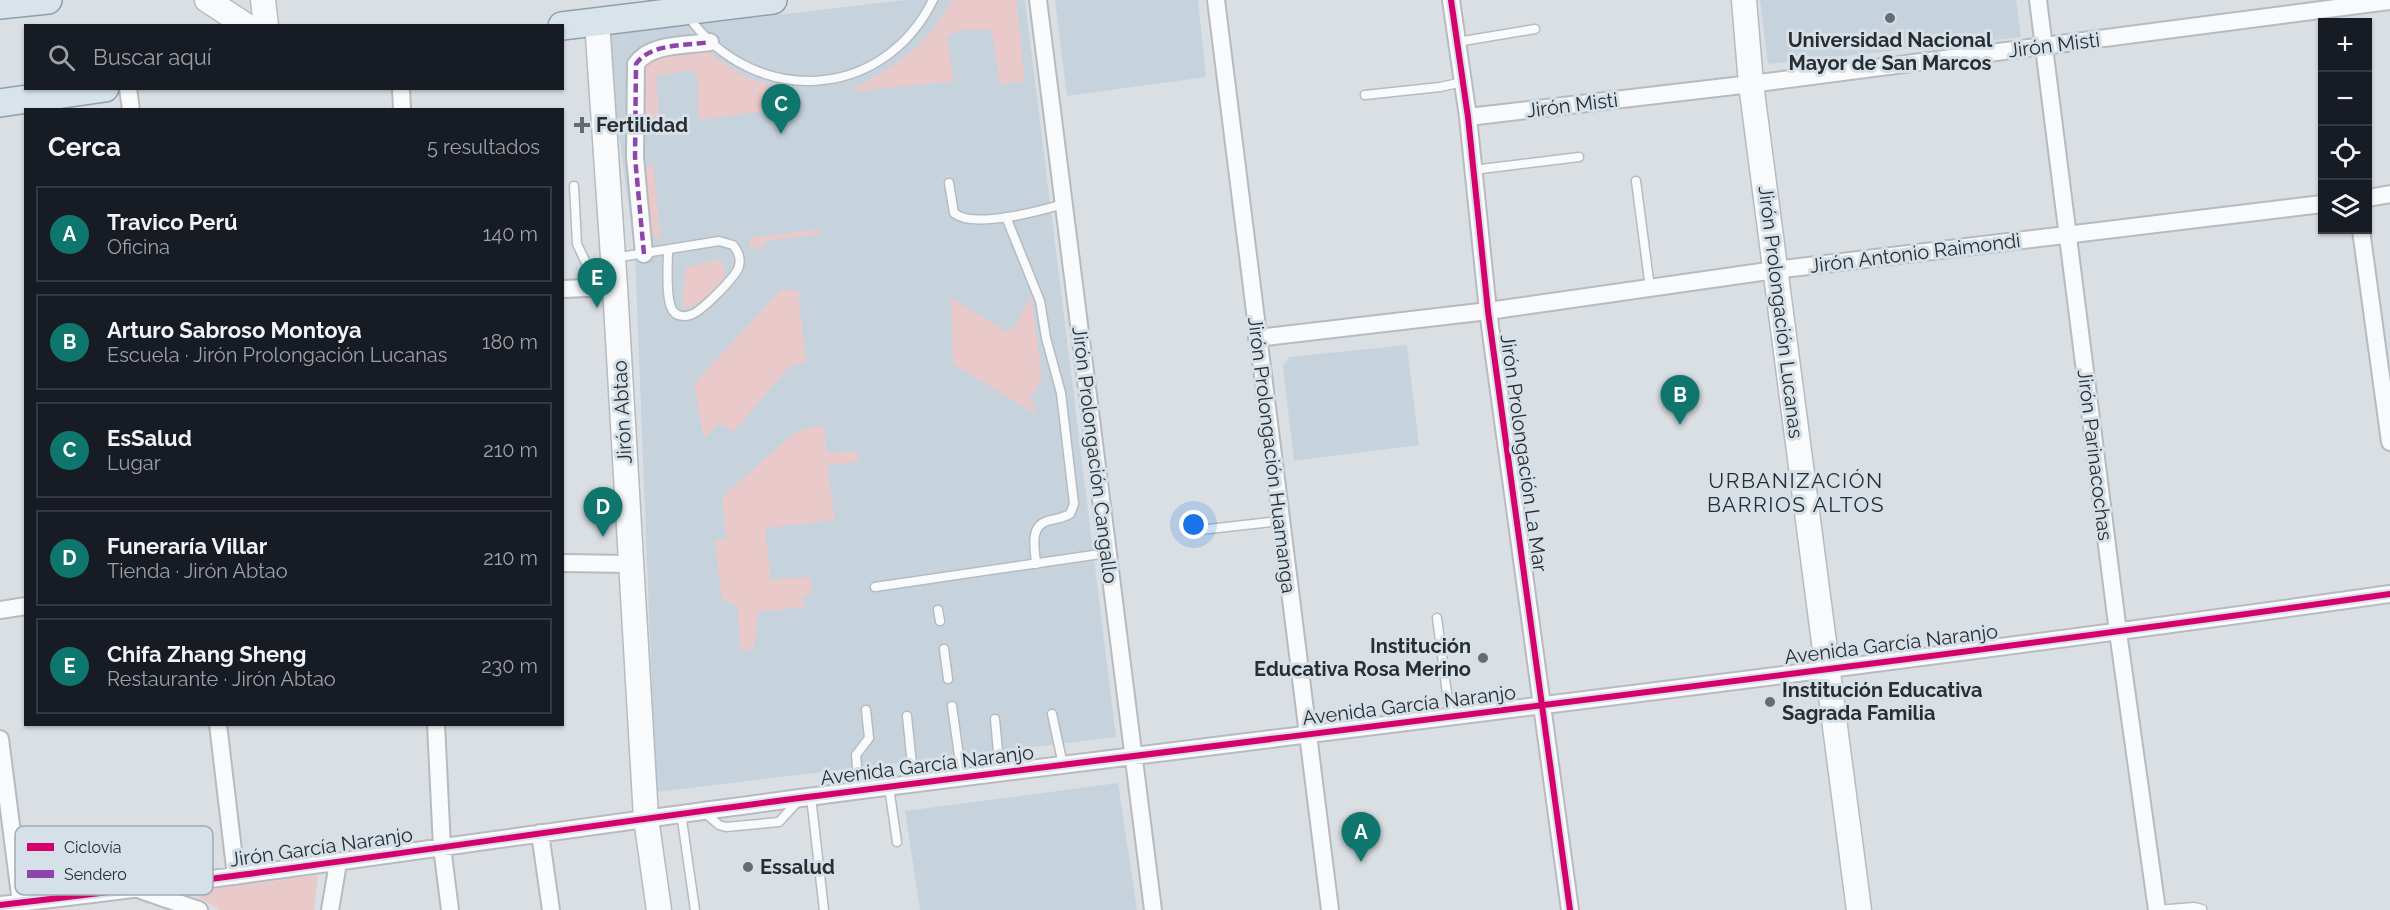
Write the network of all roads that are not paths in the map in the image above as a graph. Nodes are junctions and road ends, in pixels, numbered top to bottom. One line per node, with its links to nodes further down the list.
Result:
1 (48, 0): 12 (main road)
2 (207, 0): 15 (street)
3 (263, 0): 16 (street)
4 (773, 0): 13 (main road)
5 (933, 0): 19 (lane)
6 (1038, 0): 39 (street, Jirón Prolongación Cangallo)
7 (1216, 0): 53 (street, Jirón Prolongación Huamanga)
8 (1451, 0): 20 (street, Jirón Prolongación La Mar)
9 (1744, 0): 23 (street, Jirón Prolongación Lucanas)
10 (2038, 0): 21 (street, Jirón Parinacochas)
11 (2390, 1): 21 (street, Jirón Misti)
12 (0, 5)
13 (684, 10): 14 (main road); 19 (lane)
14 (597, 21): 17 (main road); 46 (street, Jirón Abtao)
15 (244, 24)
16 (266, 24)
17 (564, 26)
18 (1535, 29): 20 (lane)
19 (710, 42): 45 (street)
20 (1457, 42): 22 (street, Jirón Prolongación La Mar)
21 (2042, 46): 23 (street, Jirón Misti); 43 (street, Jirón Parinacochas)
22 (1463, 82): 27 (lane); 31 (street, Jirón Prolongación La Mar)
23 (1751, 84): 31 (street, Jirón Misti); 47 (street, Jirón Prolongación Lucanas)
24 (91, 90): 28 (main road)
25 (128, 90): 29 (street)
26 (401, 90): 30 (street)
27 (1365, 95)
28 (0, 103)
29 (131, 108)
30 (402, 108)
31 (1468, 117): 33 (street, Jirón Prolongación La Mar)
32 (1579, 158): 33 (lane)
33 (1473, 170): 52 (street, Jirón Prolongación La Mar)
34 (1636, 181): 50 (lane)
35 (949, 183): 41 (lane)
36 (574, 186): 49 (lane)
37 (2372, 194): 38 (street)
38 (2390, 194)
39 (1063, 204): 41 (lane); 57 (street, Jirón Prolongación Cangallo)
40 (2318, 204): 43 (street, Jirón Antonio Raimondi)
41 (1006, 217): 60 (lane)
42 (2362, 234): 54 (street)
43 (2067, 235): 47 (street, Jirón Antonio Raimondi); 68 (street, Jirón Parinacochas)
44 (668, 250): 44 (lane); 45 (lane)
45 (644, 254): 46 (lane)
46 (613, 258): 48 (street, Jirón Abtao)
47 (1775, 270): 50 (street, Jirón Antonio Raimondi); 70 (street, Jirón Prolongación Lucanas)
48 (615, 287): 49 (street); 59 (street, Jirón Abtao)
49 (591, 288): 51 (street)
50 (1650, 288): 52 (street, Jirón Antonio Raimondi)
51 (564, 289)
52 (1488, 311): 53 (street, Jirón Antonio Raimondi); 72 (street, Jirón Prolongación La Mar)
53 (1257, 338): 55 (street, Jirón Prolongación Huamanga)
54 (2390, 442)
55 (1281, 521): 56 (lane); 81 (street, Jirón Prolongación Huamanga)
56 (1200, 530)
57 (1107, 553): 60 (lane); 83 (street, Jirón Prolongación Cangallo)
58 (564, 563): 59 (street)
59 (631, 564): 92 (street, Jirón Abtao)
60 (1036, 564): 61 (lane)
61 (875, 587)
62 (2390, 594): 68 (street, Avenida García Naranjo)
63 (24, 606): 64 (street)
64 (0, 610)
65 (938, 610): 67 (lane)
66 (1437, 618): 77 (lane)
67 (940, 621)
68 (2118, 632): 70 (street, Avenida García Naranjo); 117 (street, Jirón Parinacochas)
69 (944, 649): 71 (lane)
70 (1827, 669): 72 (street, Avenida García Naranjo); 116 (street, Jirón Prolongación Lucanas)
71 (948, 679)
72 (1542, 704): 77 (street, Avenida García Naranjo); 115 (street, Jirón Prolongación La Mar)
73 (952, 706): 86 (lane)
74 (866, 710): 89 (lane)
75 (1052, 714): 84 (lane)
76 (907, 716): 87 (lane)
77 (1450, 716): 81 (street, Avenida García Naranjo)
78 (995, 719): 85 (lane)
79 (218, 726): 98 (street)
80 (436, 726): 95 (street)
81 (1308, 734): 83 (street, Avenida García Naranjo); 114 (street, Jirón Prolongación Huamanga)
82 (0, 739): 96 (street)
83 (1132, 756): 84 (street, Avenida García Naranjo); 113 (street, Jirón Prolongación Cangallo)
84 (1063, 765): 85 (street, Avenida García Naranjo)
85 (1000, 773): 86 (street, Avenida García Naranjo)
86 (963, 777): 87 (street, Avenida García Naranjo)
87 (914, 784): 88 (street, Avenida García Naranjo)
88 (889, 787): 89 (street, Avenida García Naranjo); 94 (lane)
89 (860, 791): 90 (street, Avenida García Naranjo)
90 (806, 797): 91 (street, Avenida García Naranjo); 112 (lane)
91 (681, 813): 92 (street, Avenida García Naranjo); 111 (lane)
92 (646, 818): 93 (street, Jirón García Naranjo); 110 (street, Jirón Abtao)
93 (540, 833): 95 (street, Jirón García Naranjo); 109 (street)
94 (897, 842)
95 (442, 848): 97 (street, Jirón García Naranjo); 108 (street)
96 (15, 856)
97 (338, 863): 98 (street, Jirón García Naranjo); 107 (street)
98 (236, 876): 99 (street, Jirón García Naranjo)
99 (213, 879)
100 (20, 895): 103 (street)
101 (86, 895): 103 (street, Jirón García Naranjo)
102 (160, 895): 106 (street)
103 (21, 903): 104 (street, Jirón García Naranjo)
104 (0, 905)
105 (2197, 908): 117 (lane)
106 (199, 910)
107 (330, 910)
108 (450, 910)
109 (551, 910)
110 (659, 910)
111 (695, 910)
112 (824, 910)
113 (1153, 910)
114 (1329, 910)
115 (1570, 910)
116 (1859, 910)
117 (2157, 910)

